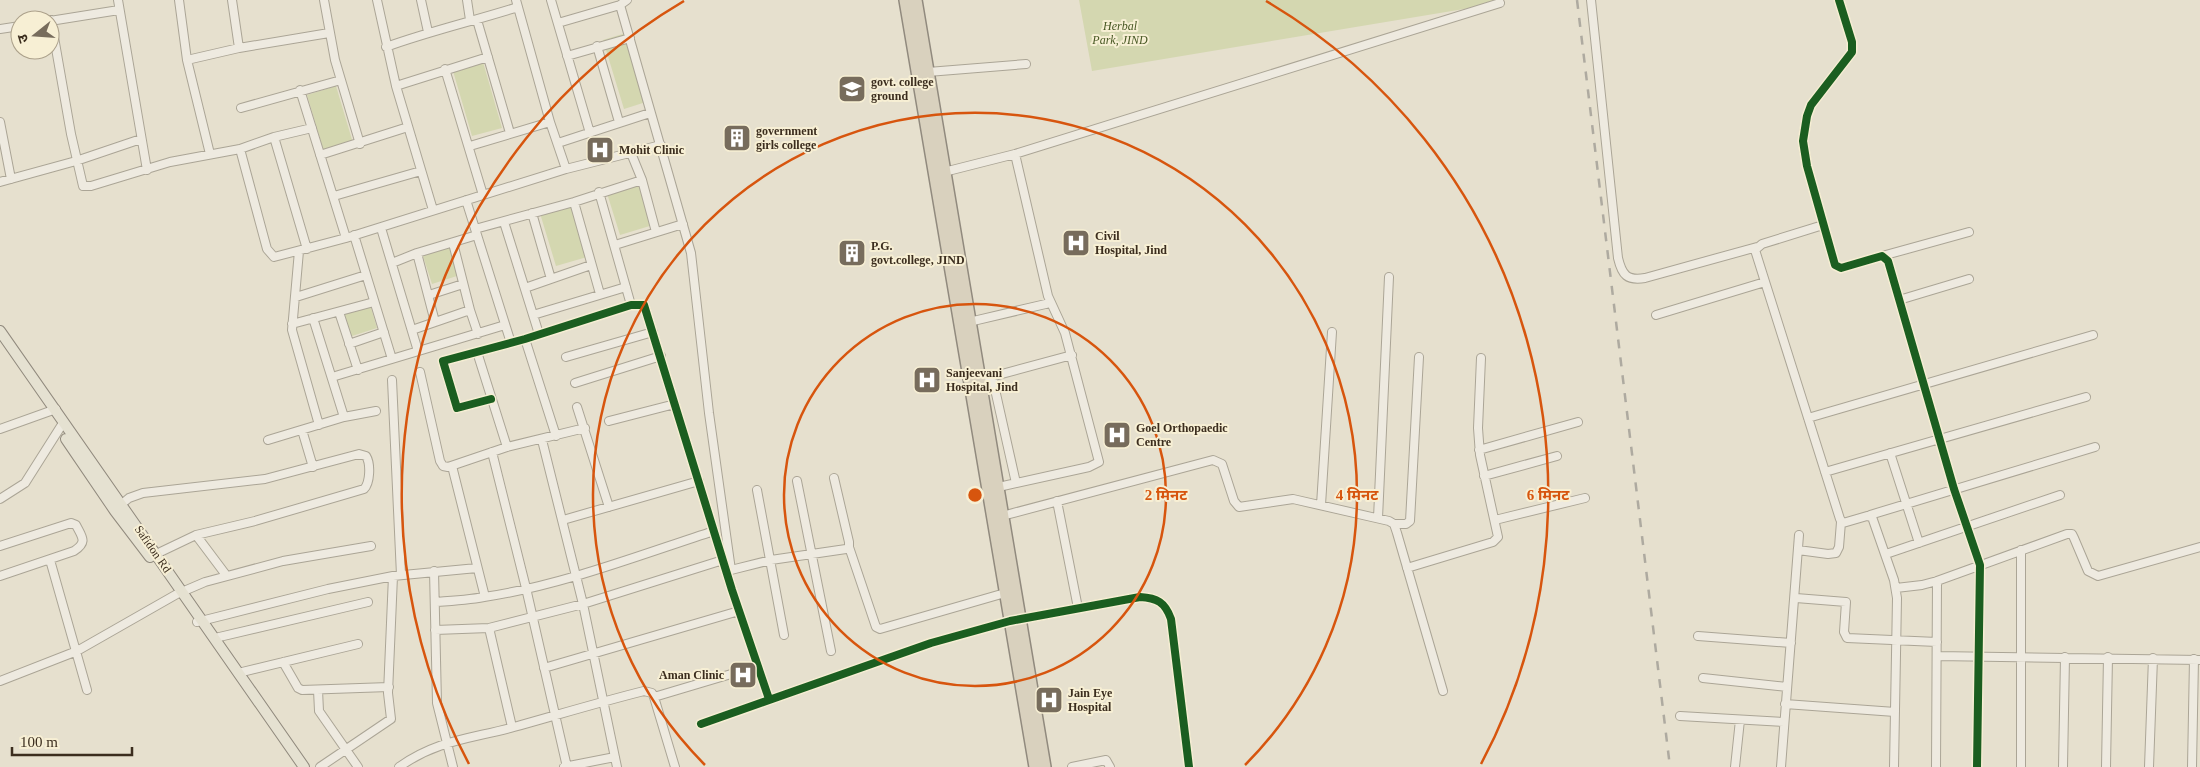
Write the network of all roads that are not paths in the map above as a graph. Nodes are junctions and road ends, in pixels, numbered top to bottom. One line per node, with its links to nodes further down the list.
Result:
1 (118, 0): 16 (street)
2 (179, 0): 29 (street)
3 (232, 0): 25 (street)
4 (324, 0): 21 (street)
5 (377, 0): 24 (street)
6 (421, 0): 20 (street)
7 (467, 0): 18 (street)
8 (551, 0): 19 (street)
9 (905, 0): 172 (highway)
10 (916, 0): 32 (highway)
11 (1591, 0): 81 (street)
12 (1839, 0): 73 (street)
13 (624, 2): 19 (street); 22 (street)
14 (1500, 2): 54 (street)
15 (517, 3): 18 (street); 39 (street)
16 (119, 10): 17 (street); 46 (street)
17 (60, 19)
18 (474, 20): 20 (street); 27 (street)
19 (558, 23): 26 (street)
20 (428, 32): 24 (street)
21 (329, 33): 25 (street); 33 (street)
22 (630, 38): 23 (street); 37 (street)
23 (597, 46): 26 (street); 40 (street)
24 (386, 47): 34 (street)
25 (239, 48): 29 (street)
26 (567, 56): 43 (street)
27 (488, 57): 31 (street); 44 (street)
28 (57, 60): 56 (street)
29 (187, 60): 53 (street)
30 (1026, 64): 32 (street)
31 (445, 69): 34 (street); 50 (street)
32 (928, 72): 60 (highway)
33 (341, 80): 35 (street); 48 (street)
34 (396, 86): 41 (street)
35 (300, 90): 36 (street); 42 (street)
36 (241, 108)
37 (650, 113): 40 (street); 49 (street)
38 (0, 122): 61 (street)
39 (550, 122): 44 (street); 47 (street)
40 (619, 122): 43 (street)
41 (408, 127): 48 (street); 59 (street)
42 (312, 128): 45 (street); 55 (street)
43 (590, 132): 47 (street)
44 (510, 133): 50 (street)
45 (274, 138): 51 (street); 82 (street)
46 (141, 139): 56 (street); 57 (street)
47 (558, 143): 58 (street)
48 (360, 144): 55 (street)
49 (661, 144): 52 (street); 72 (street)
50 (470, 146): 65 (street)
51 (240, 149): 53 (street); 82 (street)
52 (631, 153): 58 (street); 62 (street)
53 (210, 154): 57 (street)
54 (1015, 154): 60 (street); 100 (street)
55 (320, 155): 66 (street)
56 (76, 161): 57 (street); 61 (street)
57 (147, 170)
58 (566, 170): 65 (street)
59 (420, 171): 66 (street); 69 (street)
60 (944, 172): 108 (highway)
61 (11, 179): 63 (street)
62 (642, 180): 64 (street); 76 (street)
63 (0, 182)
64 (599, 192): 68 (street); 80 (street)
65 (484, 195): 67 (street)
66 (334, 196): 78 (street)
67 (466, 200): 69 (street); 75 (street)
68 (574, 202): 70 (street); 86 (street)
69 (433, 210): 74 (street)
70 (532, 213): 71 (street); 89 (street)
71 (504, 222): 75 (street); 93 (street)
72 (683, 224): 76 (street); 210 (street)
73 (1823, 225): 81 (street); 84 (street)
74 (381, 228): 78 (street); 85 (street)
75 (476, 232): 79 (street); 110 (street)
76 (656, 232): 80 (street)
77 (1969, 232): 84 (street)
78 (350, 236): 82 (street); 87 (street)
79 (453, 243): 83 (street); 92 (street)
80 (615, 245): 94 (street)
81 (1757, 247): 91 (street)
82 (303, 250): 97 (street)
83 (417, 253): 85 (street); 96 (street)
84 (1882, 256): 98 (street)
85 (392, 263): 111 (street)
86 (591, 265): 89 (street); 95 (street)
87 (366, 275): 97 (street); 99 (street)
88 (1389, 277): 185 (street)
89 (551, 279): 93 (street)
90 (1969, 279): 98 (street)
91 (1765, 282): 105 (street); 146 (street)
92 (463, 284): 96 (street); 102 (street)
93 (525, 288): 104 (street)
94 (626, 288): 95 (street); 101 (street)
95 (600, 294): 104 (street)
96 (429, 295): 107 (street)
97 (296, 297): 109 (street)
98 (1899, 300): 138 (street)
99 (374, 302): 103 (street); 113 (street)
100 (1050, 303): 108 (street); 125 (street)
101 (631, 305): 114 (street); 117 (street)
102 (470, 310): 107 (street); 116 (street)
103 (339, 312): 106 (street); 122 (street)
104 (533, 315): 117 (street)
105 (1656, 315)
106 (313, 318): 109 (street); 134 (street)
107 (435, 322): 111 (street)
108 (969, 322): 136 (highway)
109 (292, 324): 150 (street)
110 (505, 325): 116 (street); 121 (street)
111 (412, 330): 123 (street)
112 (0, 331): 143 (main road, Safidon Rd)
113 (384, 332): 122 (street); 130 (street)
114 (654, 332): 126 (street); 127 (street)
115 (1332, 332): 179 (street)
116 (478, 334): 123 (street)
117 (539, 334): 119 (street)
118 (2093, 335): 138 (street)
119 (525, 339): 121 (street); 154 (street)
120 (0, 342): 143 (main road, Safidon Rd)
121 (511, 342): 124 (street)
122 (349, 344): 131 (street)
123 (418, 351): 130 (street)
124 (477, 352): 140 (street); 140 (street)
125 (1072, 355): 133 (street); 171 (street)
126 (661, 356): 137 (street); 141 (street)
127 (566, 357)
128 (1419, 357): 189 (street)
129 (1481, 358): 160 (street)
130 (392, 359): 131 (street)
131 (358, 370): 134 (street)
132 (420, 372): 164 (street)
133 (992, 376): 136 (street); 171 (street)
134 (332, 377): 145 (street)
135 (392, 380): 213 (street)
136 (979, 381): 172 (highway)
137 (575, 383)
138 (1924, 384): 146 (street); 155 (street)
139 (2086, 397): 155 (street)
140 (491, 399): 158 (street)
141 (675, 404): 147 (street); 169 (street)
142 (577, 407): 151 (street)
143 (52, 410): 149 (main road, Safidon Rd); 152 (street)
144 (376, 411): 145 (street)
145 (344, 417): 150 (street)
146 (1808, 418): 166 (street)
147 (609, 420)
148 (1578, 422): 160 (street)
149 (61, 425): 177 (street); 181 (main road, Safidon Rd)
150 (319, 425): 153 (street)
151 (585, 428): 154 (street); 182 (street)
152 (0, 429)
153 (302, 430): 156 (street); 165 (street)
154 (556, 436): 157 (street)
155 (1940, 439): 162 (street); 173 (street)
156 (268, 440)
157 (542, 440): 158 (street); 186 (street)
158 (507, 447): 161 (street)
159 (2096, 447): 173 (street)
160 (1480, 450): 167 (street)
161 (492, 452): 164 (street); 217 (street)
162 (1890, 453): 166 (street); 180 (street)
163 (1556, 456): 167 (street)
164 (452, 466): 208 (street)
165 (314, 467): 181 (street); 192 (street)
166 (1825, 472): 188 (street)
167 (1484, 476): 187 (street)
168 (834, 478): 197 (street)
169 (699, 481): 182 (street); 191 (street)
170 (797, 481): 201 (street)
171 (1016, 483): 172 (street)
172 (992, 488): 183 (highway); 221 (highway)
173 (1954, 489): 180 (street); 190 (street)
174 (757, 490): 206 (street)
175 (2060, 495): 190 (street)
176 (1585, 498): 187 (street)
177 (0, 499)
178 (1057, 501): 179 (street); 183 (street); 227 (street)
179 (1321, 504): 185 (street)
180 (1907, 504): 184 (street); 194 (street)
181 (118, 507): 203 (main road, Safidon Rd)
182 (609, 507): 186 (street)
183 (1002, 516): 230 (highway)
184 (1870, 516): 188 (street); 202 (street)
185 (1378, 518): 189 (street)
186 (563, 520): 214 (street)
187 (1494, 520): 209 (street)
188 (1841, 522): 199 (street)
189 (1394, 524): 209 (street)
190 (1968, 527): 194 (street); 207 (street)
191 (714, 531): 205 (street); 214 (street)
192 (196, 535): 203 (street); 212 (street)
193 (1799, 535): 199 (street)
194 (1919, 543): 202 (street)
195 (0, 546): 204 (street)
196 (371, 546): 212 (street)
197 (849, 547): 201 (street); 221 (street)
198 (2200, 547): 200 (street)
199 (1798, 550): 223 (street)
200 (2022, 550): 207 (street); 246 (street)
201 (811, 554): 206 (street); 242 (street)
202 (1886, 554): 218 (street)
203 (153, 556): 220 (main road, Safidon Rd)
204 (50, 560): 215 (street); 241 (street)
205 (723, 560): 219 (street); 226 (street)
206 (770, 560): 210 (street); 234 (street)
207 (1980, 565): 216 (street); 245 (street)
208 (477, 568): 211 (street); 222 (street)
209 (1407, 568): 261 (street)
210 (730, 570): 219 (street)
211 (434, 571): 213 (street); 225 (street)
212 (226, 575): 220 (street)
213 (397, 575): 231 (street); 257 (street)
214 (575, 575): 217 (street); 226 (street)
215 (0, 576)
216 (1937, 581): 218 (street); 238 (street)
217 (526, 588): 222 (street); 229 (street)
218 (1896, 588): 237 (street)
219 (732, 590): 228 (street)
220 (180, 592): 231 (main road, Safidon Rd); 241 (street)
221 (1005, 594): 230 (highway)
222 (485, 597): 225 (street)
223 (1796, 598): 237 (street); 239 (street)
224 (368, 602): 236 (street)
225 (435, 602): 233 (street)
226 (583, 604): 229 (street); 243 (street)
227 (1078, 608): 230 (street); 289 (street)
228 (739, 610): 243 (street); 252 (street)
229 (532, 617): 232 (street); 253 (street)
230 (1015, 620): 263 (street); 286 (highway); 287 (highway)
231 (200, 621): 236 (main road, Safidon Rd); 277 (main road, Safidon Rd)
232 (489, 628): 233 (street); 272 (street)
233 (435, 630): 273 (street)
234 (784, 635)
235 (1698, 636): 239 (street)
236 (215, 638): 254 (main road, Safidon Rd)
237 (1896, 641): 238 (street); 266 (street)
238 (1937, 642): 244 (street)
239 (1791, 643): 258 (street)
240 (358, 644): 251 (street)
241 (77, 651): 256 (street); 259 (street)
242 (831, 651)
243 (593, 654): 253 (street); 264 (street)
244 (1937, 656): 245 (street); 293 (street)
245 (1980, 656): 246 (street); 294 (street)
246 (2022, 656): 247 (street); 295 (street)
247 (2065, 657): 248 (street); 296 (street)
248 (2108, 657): 249 (street); 297 (street)
249 (2153, 658): 250 (street); 298 (street)
250 (2197, 660): 299 (street)
251 (283, 662): 254 (street); 260 (street)
252 (758, 666): 262 (street); 263 (street)
253 (544, 668): 267 (street)
254 (238, 674): 278 (main road, Safidon Rd)
255 (1703, 678): 258 (street)
256 (0, 681)
257 (389, 686): 260 (street); 274 (street)
258 (1787, 686): 265 (street)
259 (87, 690)
260 (318, 690): 274 (street)
261 (1443, 691)
262 (654, 697): 264 (street); 285 (street)
263 (769, 699): 271 (street)
264 (603, 701): 267 (street); 275 (street)
265 (1785, 704): 266 (street); 270 (street)
266 (1895, 712): 292 (street)
267 (556, 714): 272 (street); 283 (street)
268 (1680, 716): 269 (street)
269 (1740, 720): 270 (street); 290 (street)
270 (1784, 722): 291 (street)
271 (702, 724)
272 (512, 727): 273 (street)
273 (446, 742): 281 (street); 282 (street)
274 (346, 749): 279 (street); 280 (street)
275 (615, 757): 283 (street); 284 (street)
276 (1077, 766): 288 (street)
277 (297, 767)
278 (304, 767)
279 (320, 767)
280 (358, 767)
281 (399, 767)
282 (453, 767)
283 (566, 767)
284 (617, 767)
285 (675, 767)
286 (1034, 767)
287 (1045, 767)
288 (1110, 767)
289 (1189, 767)
290 (1735, 767)
291 (1780, 767)
292 (1894, 767)
293 (1936, 767)
294 (1977, 767)
295 (2020, 767)
296 (2063, 767)
297 (2106, 767)
298 (2149, 767)
299 (2192, 767)

